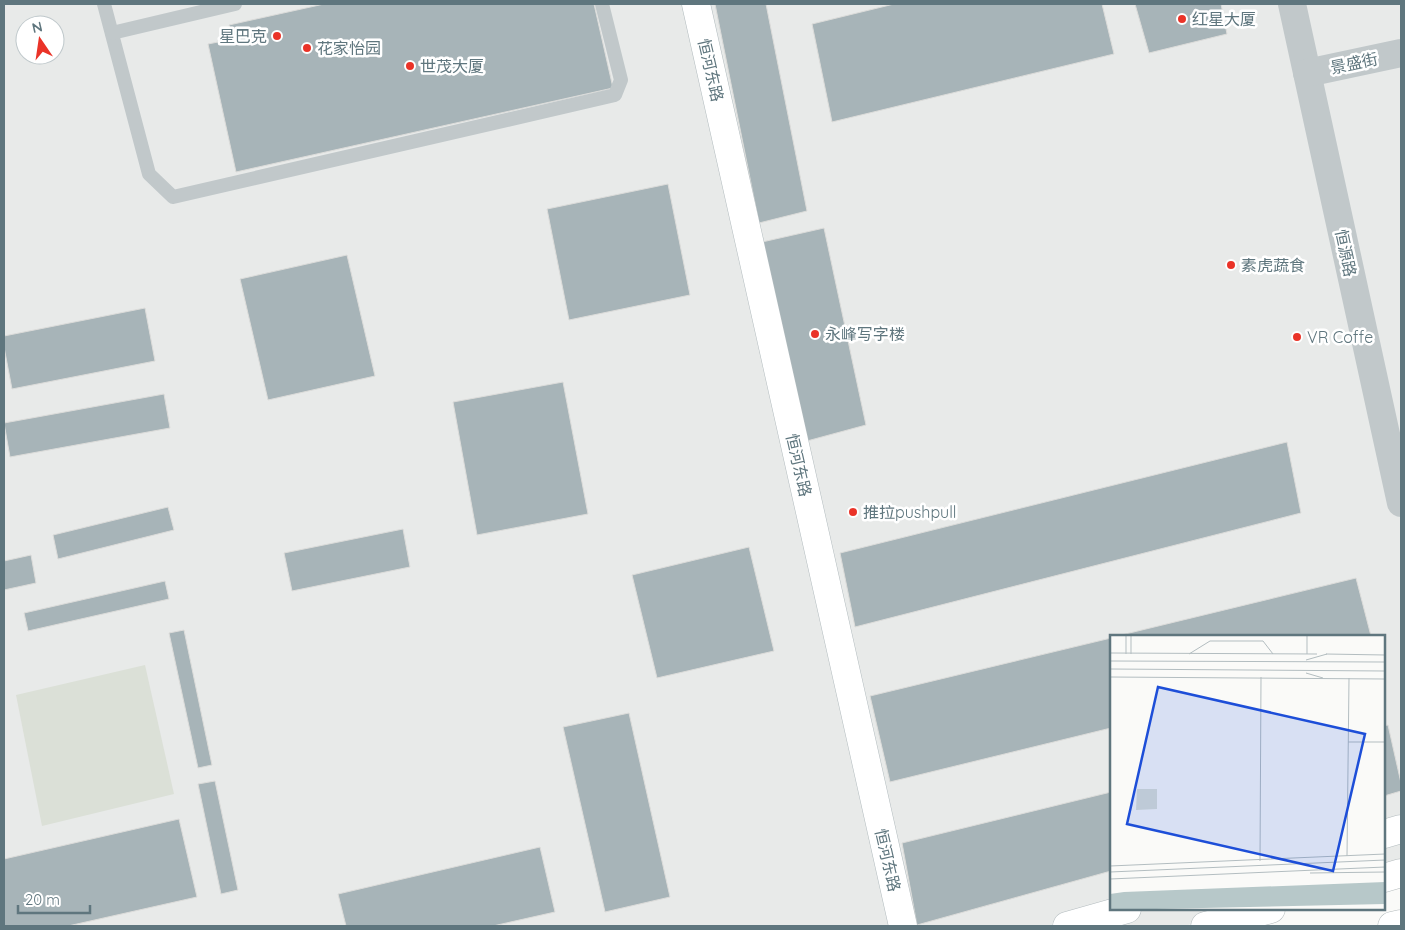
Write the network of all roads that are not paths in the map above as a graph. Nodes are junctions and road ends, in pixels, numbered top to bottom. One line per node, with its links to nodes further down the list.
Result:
1 (104, 4): 6 (lane)
2 (235, 4): 6 (lane)
3 (602, 4): 6 (lane)
4 (696, 4): 17 (main road, 恒河东路)
5 (1292, 4): 8 (street, 恒源路)
6 (112, 32)
7 (1401, 52): 8 (street, 景盛街)
8 (1306, 73): 9 (street, 恒源路)
9 (1401, 503)
10 (1401, 829): 11 (main road)
11 (1385, 834)
12 (1401, 874): 13 (main road)
13 (1385, 878)
14 (1124, 910): 18 (main road)
15 (1267, 910): 19 (main road)
16 (1401, 924): 20 (main road)
17 (903, 926)
18 (1067, 926)
19 (1205, 926)
20 (1392, 926)

